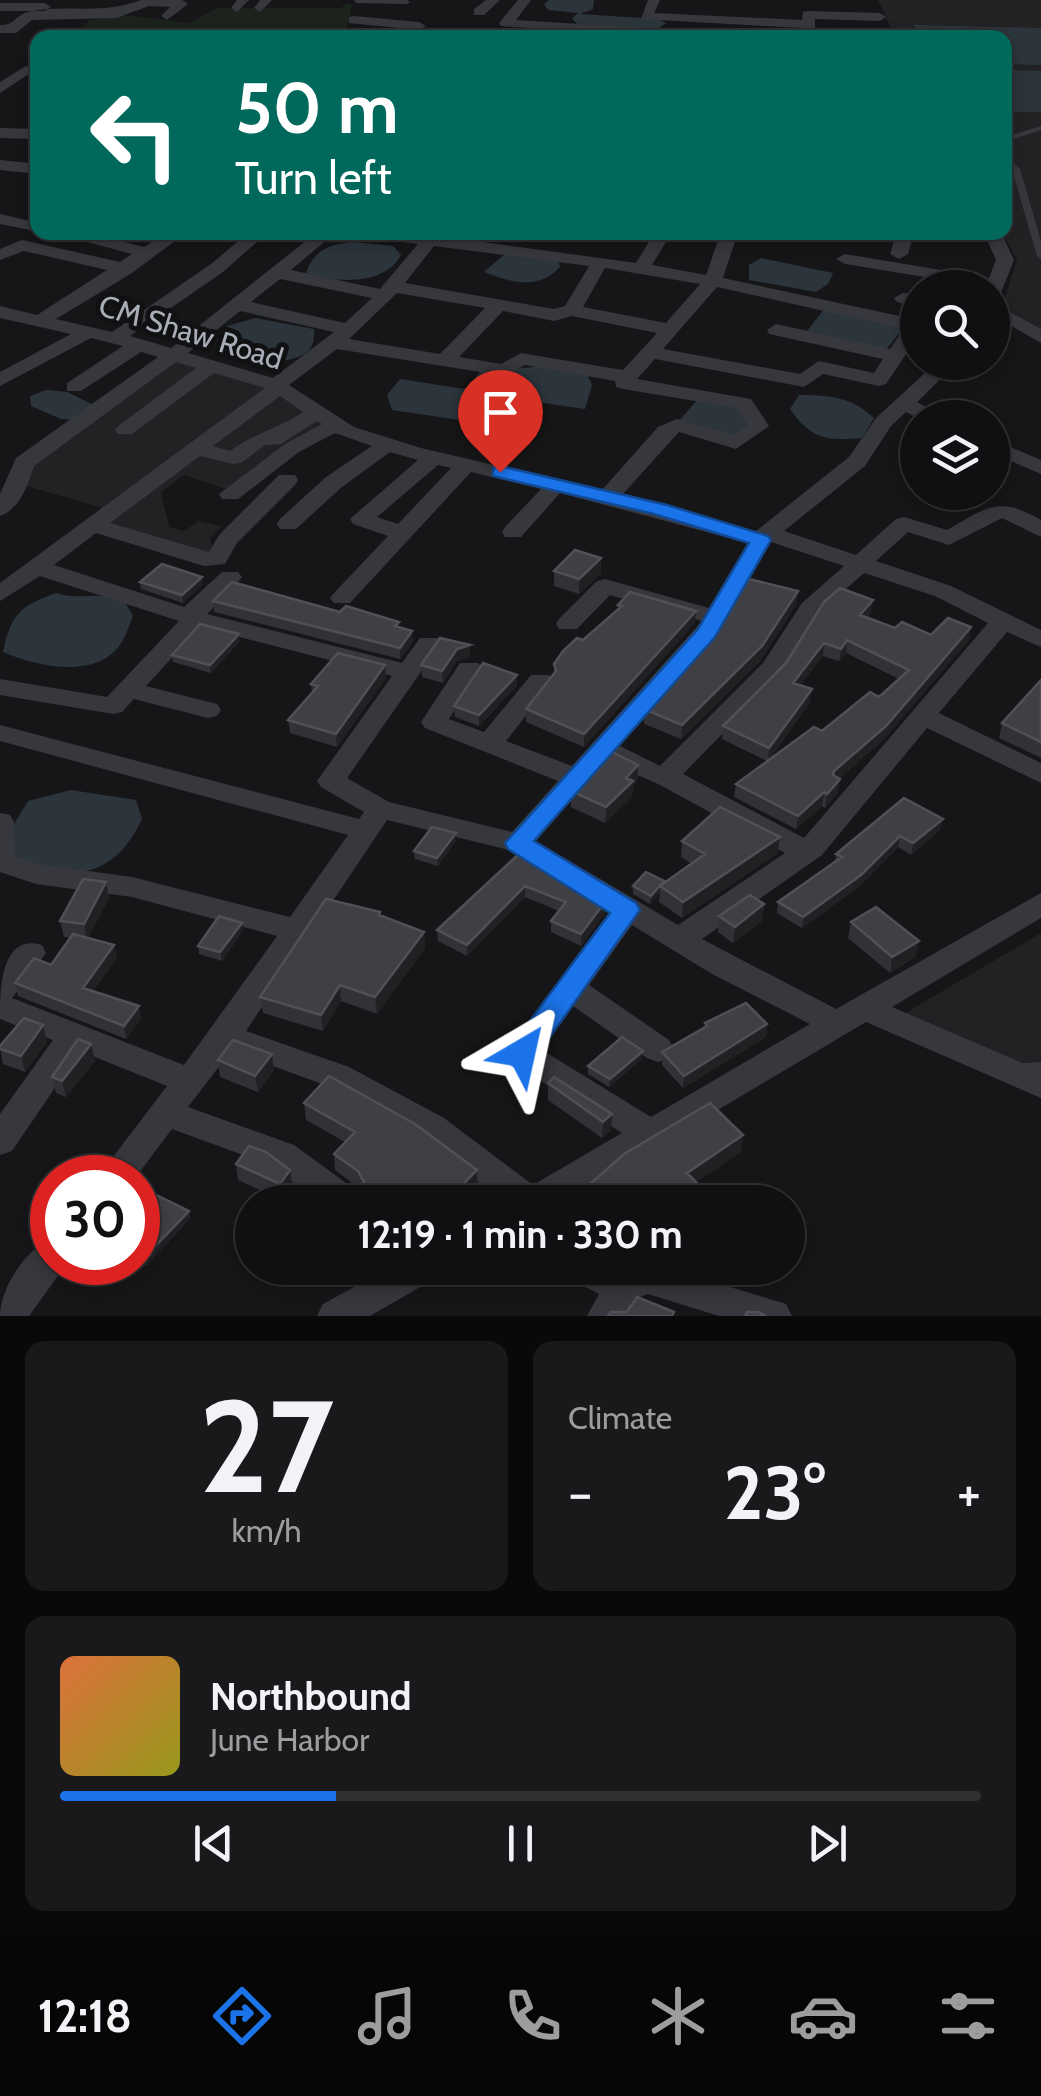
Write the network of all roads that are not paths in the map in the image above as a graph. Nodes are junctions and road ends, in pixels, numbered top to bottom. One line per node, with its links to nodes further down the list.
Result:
1 (356, 0): 8 (lane); 14 (street)
2 (494, 0): 11 (street)
3 (525, 0): 18 (street)
4 (654, 0): 19 (street)
5 (725, 0): 20 (street)
6 (871, 0): 13 (street)
7 (151, 1): 12 (street); 24 (street)
8 (408, 2)
9 (0, 6): 10 (street)
10 (60, 7)
11 (480, 12)
12 (167, 16)
13 (880, 17): 15 (street); 23 (street)
14 (354, 20): 16 (street); 17 (street)
15 (808, 24): 21 (street); 22 (street)
16 (420, 26)
17 (351, 30)
18 (529, 30)
19 (712, 30)
20 (721, 30)
21 (743, 30)
22 (808, 30)
23 (892, 30)
24 (11, 32)
25 (30, 70): 26 (street)
26 (0, 89)
27 (1041, 128): 30 (lane)
28 (0, 133): 29 (street)
29 (30, 134)
30 (1012, 138)
31 (0, 165): 33 (street)
32 (1012, 165): 34 (lane)
33 (30, 167)
34 (1028, 209): 35 (lane); 49 (lane)
35 (1041, 210)
36 (0, 219): 37 (street)
37 (30, 226)
38 (93, 240): 47 (street)
39 (169, 240): 47 (street)
40 (249, 240): 75 (street)
41 (318, 240): 58 (street)
42 (428, 240): 52 (street); 61 (street)
43 (659, 240): 55 (street)
44 (727, 240): 59 (street)
45 (903, 240): 48 (street)
46 (996, 240): 57 (street)
47 (150, 253): 54 (street)
48 (898, 254)
49 (1041, 256)
50 (0, 257): 53 (street); 54 (street)
51 (845, 259): 56 (street)
52 (599, 262): 55 (street); 65 (street)
53 (44, 268)
54 (126, 269): 69 (street)
55 (640, 270): 59 (street)
56 (900, 270)
57 (1001, 270)
58 (278, 273): 60 (street); 63 (street)
59 (713, 281): 62 (street); 71 (street)
60 (331, 285): 61 (street); 68 (street)
61 (392, 292): 64 (street); 73 (street)
62 (800, 301): 70 (street); 79 (street)
63 (238, 305): 68 (street); 80 (street)
64 (498, 306): 65 (street); 82 (street)
65 (572, 310): 71 (street)
66 (1010, 317): 74 (street)
67 (5, 318): 69 (street, CM Shaw Road)
68 (293, 318): 73 (street)
69 (40, 321): 72 (street, CM Shaw Road)
70 (900, 323)
71 (666, 329): 78 (street)
72 (89, 332): 75 (street, CM Shaw Road); 85 (street)
73 (342, 337): 82 (street); 87 (street)
74 (1041, 337)
75 (115, 338): 76 (street, CM Shaw Road)
76 (138, 345): 80 (street, CM Shaw Road); 88 (street)
77 (900, 349): 81 (street)
78 (648, 352): 79 (street); 84 (street)
79 (762, 354): 81 (street); 81 (street); 90 (street)
80 (174, 355): 83 (street, CM Shaw Road); 104 (street)
81 (895, 356)
82 (445, 360): 84 (street)
83 (211, 366): 87 (street, CM Shaw Road); 93 (street)
84 (627, 378): 90 (street)
85 (0, 380)
86 (929, 380): 89 (street)
87 (278, 386): 92 (street, CM Shaw Road); 95 (street)
88 (74, 387)
89 (907, 400)
90 (744, 403): 103 (street)
91 (900, 406): 110 (street)
92 (327, 418): 94 (street, CM Shaw Road); 95 (street); 102 (street)
93 (126, 430)
94 (388, 444): 97 (street, CM Shaw Road); 105 (street)
95 (196, 448): 106 (street)
96 (1010, 453): 99 (street)
97 (434, 457): 98 (street, CM Shaw Road); 109 (street)
98 (466, 464): 101 (street, CM Shaw Road); 109 (street)
99 (1041, 468)
100 (287, 480): 106 (street)
101 (556, 486): 103 (street, CM Shaw Road); 108 (street)
102 (230, 494)
103 (608, 498): 110 (street, CM Shaw Road)
104 (0, 509)
105 (288, 524)
106 (92, 525): 112 (street)
107 (1041, 530): 111 (street)
108 (513, 532)
109 (402, 533): 115 (street)
110 (764, 537): 111 (street, CM Shaw Road); 116 (street)
111 (861, 564): 118 (street, CM Shaw Road); 133 (street)
112 (38, 567): 114 (street); 117 (street)
113 (230, 578): 117 (street)
114 (0, 594)
115 (342, 598)
116 (716, 617): 119 (street); 131 (street)
117 (195, 618): 123 (street); 126 (street)
118 (1004, 620): 120 (street, CM Shaw Road); 128 (street)
119 (568, 624)
120 (1041, 640)
121 (428, 643): 123 (street)
122 (469, 668): 130 (street)
123 (410, 673): 135 (street)
124 (540, 681): 130 (street)
125 (0, 687): 126 (street)
126 (130, 690): 127 (street)
127 (208, 710)
128 (922, 715): 132 (street); 138 (street)
129 (0, 732): 135 (street)
130 (489, 744): 134 (street)
131 (602, 747): 133 (street); 134 (street)
132 (1041, 774)
133 (663, 775): 138 (street)
134 (576, 778): 137 (street)
135 (373, 820): 137 (street); 141 (street)
136 (0, 822): 141 (street)
137 (518, 843): 140 (street)
138 (807, 852): 142 (street)
139 (1041, 904): 147 (street)
140 (627, 910): 142 (street); 144 (street)
141 (297, 930): 149 (street)
142 (680, 939): 147 (street)
143 (32, 953): 145 (street)
144 (570, 988): 150 (street); 155 (street)
145 (0, 991)
146 (0, 1006): 148 (street)
147 (852, 1017): 151 (street); 155 (street)
148 (74, 1036): 152 (street); 156 (street)
149 (225, 1036): 152 (street); 159 (street)
150 (658, 1049)
151 (1026, 1069): 153 (street)
152 (190, 1081): 154 (street)
153 (1041, 1085)
154 (165, 1113): 157 (street); 158 (street)
155 (651, 1134): 160 (street)
156 (0, 1141)
157 (132, 1155)
158 (322, 1185)
159 (508, 1185)
160 (562, 1185)
161 (30, 1285): 164 (street)
162 (391, 1285): 165 (street)
163 (614, 1302): 166 (street)
164 (8, 1316)
165 (336, 1316)
166 (773, 1316)

